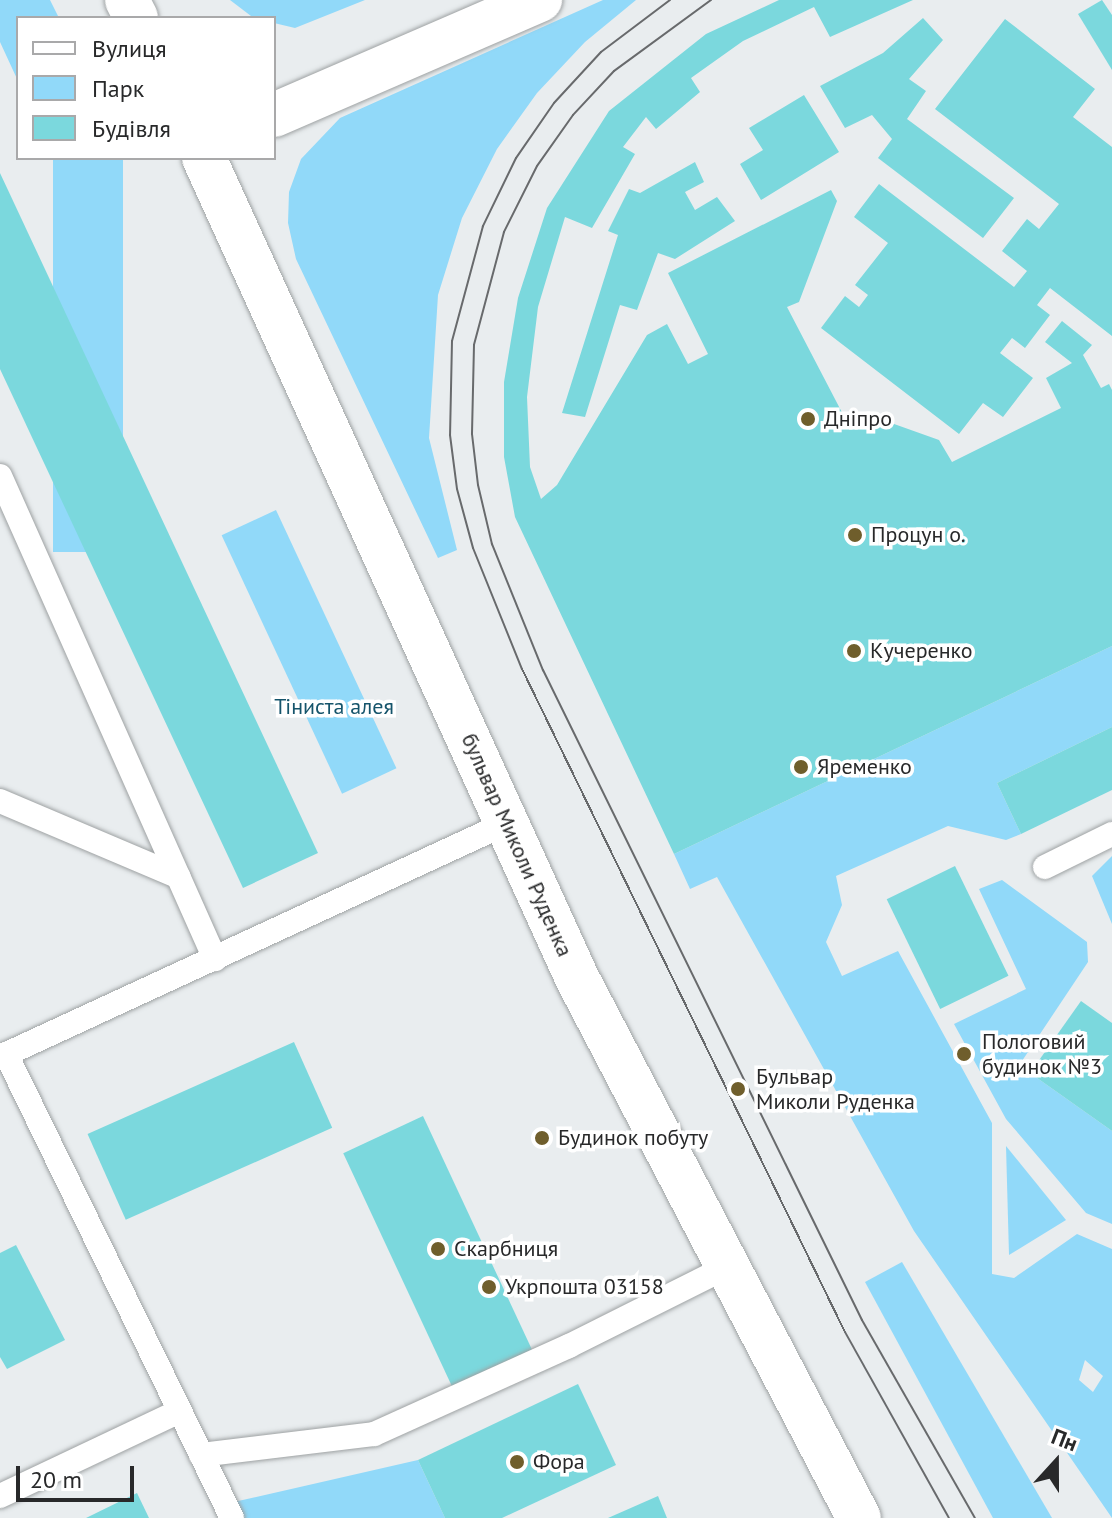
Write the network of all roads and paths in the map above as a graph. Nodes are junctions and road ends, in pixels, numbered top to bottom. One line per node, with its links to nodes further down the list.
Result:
1 (540, 0): 2 (street)
2 (276, 114)
3 (205, 160): 6 (street, бульвар Миколи Руденка)
4 (0, 476): 9 (lane)
5 (0, 801): 9 (lane)
6 (507, 823): 10 (lane); 12 (street, бульвар Миколи Руденка)
7 (1112, 834): 8 (lane)
8 (1045, 867)
9 (179, 877): 10 (lane)
10 (215, 959): 11 (lane)
11 (3, 1056): 13 (lane)
12 (725, 1268): 14 (lane); 17 (street, бульвар Миколи Руденка)
13 (178, 1412): 14 (lane); 15 (lane)
14 (201, 1455): 16 (lane)
15 (0, 1496)
16 (232, 1518)
17 (859, 1518)

